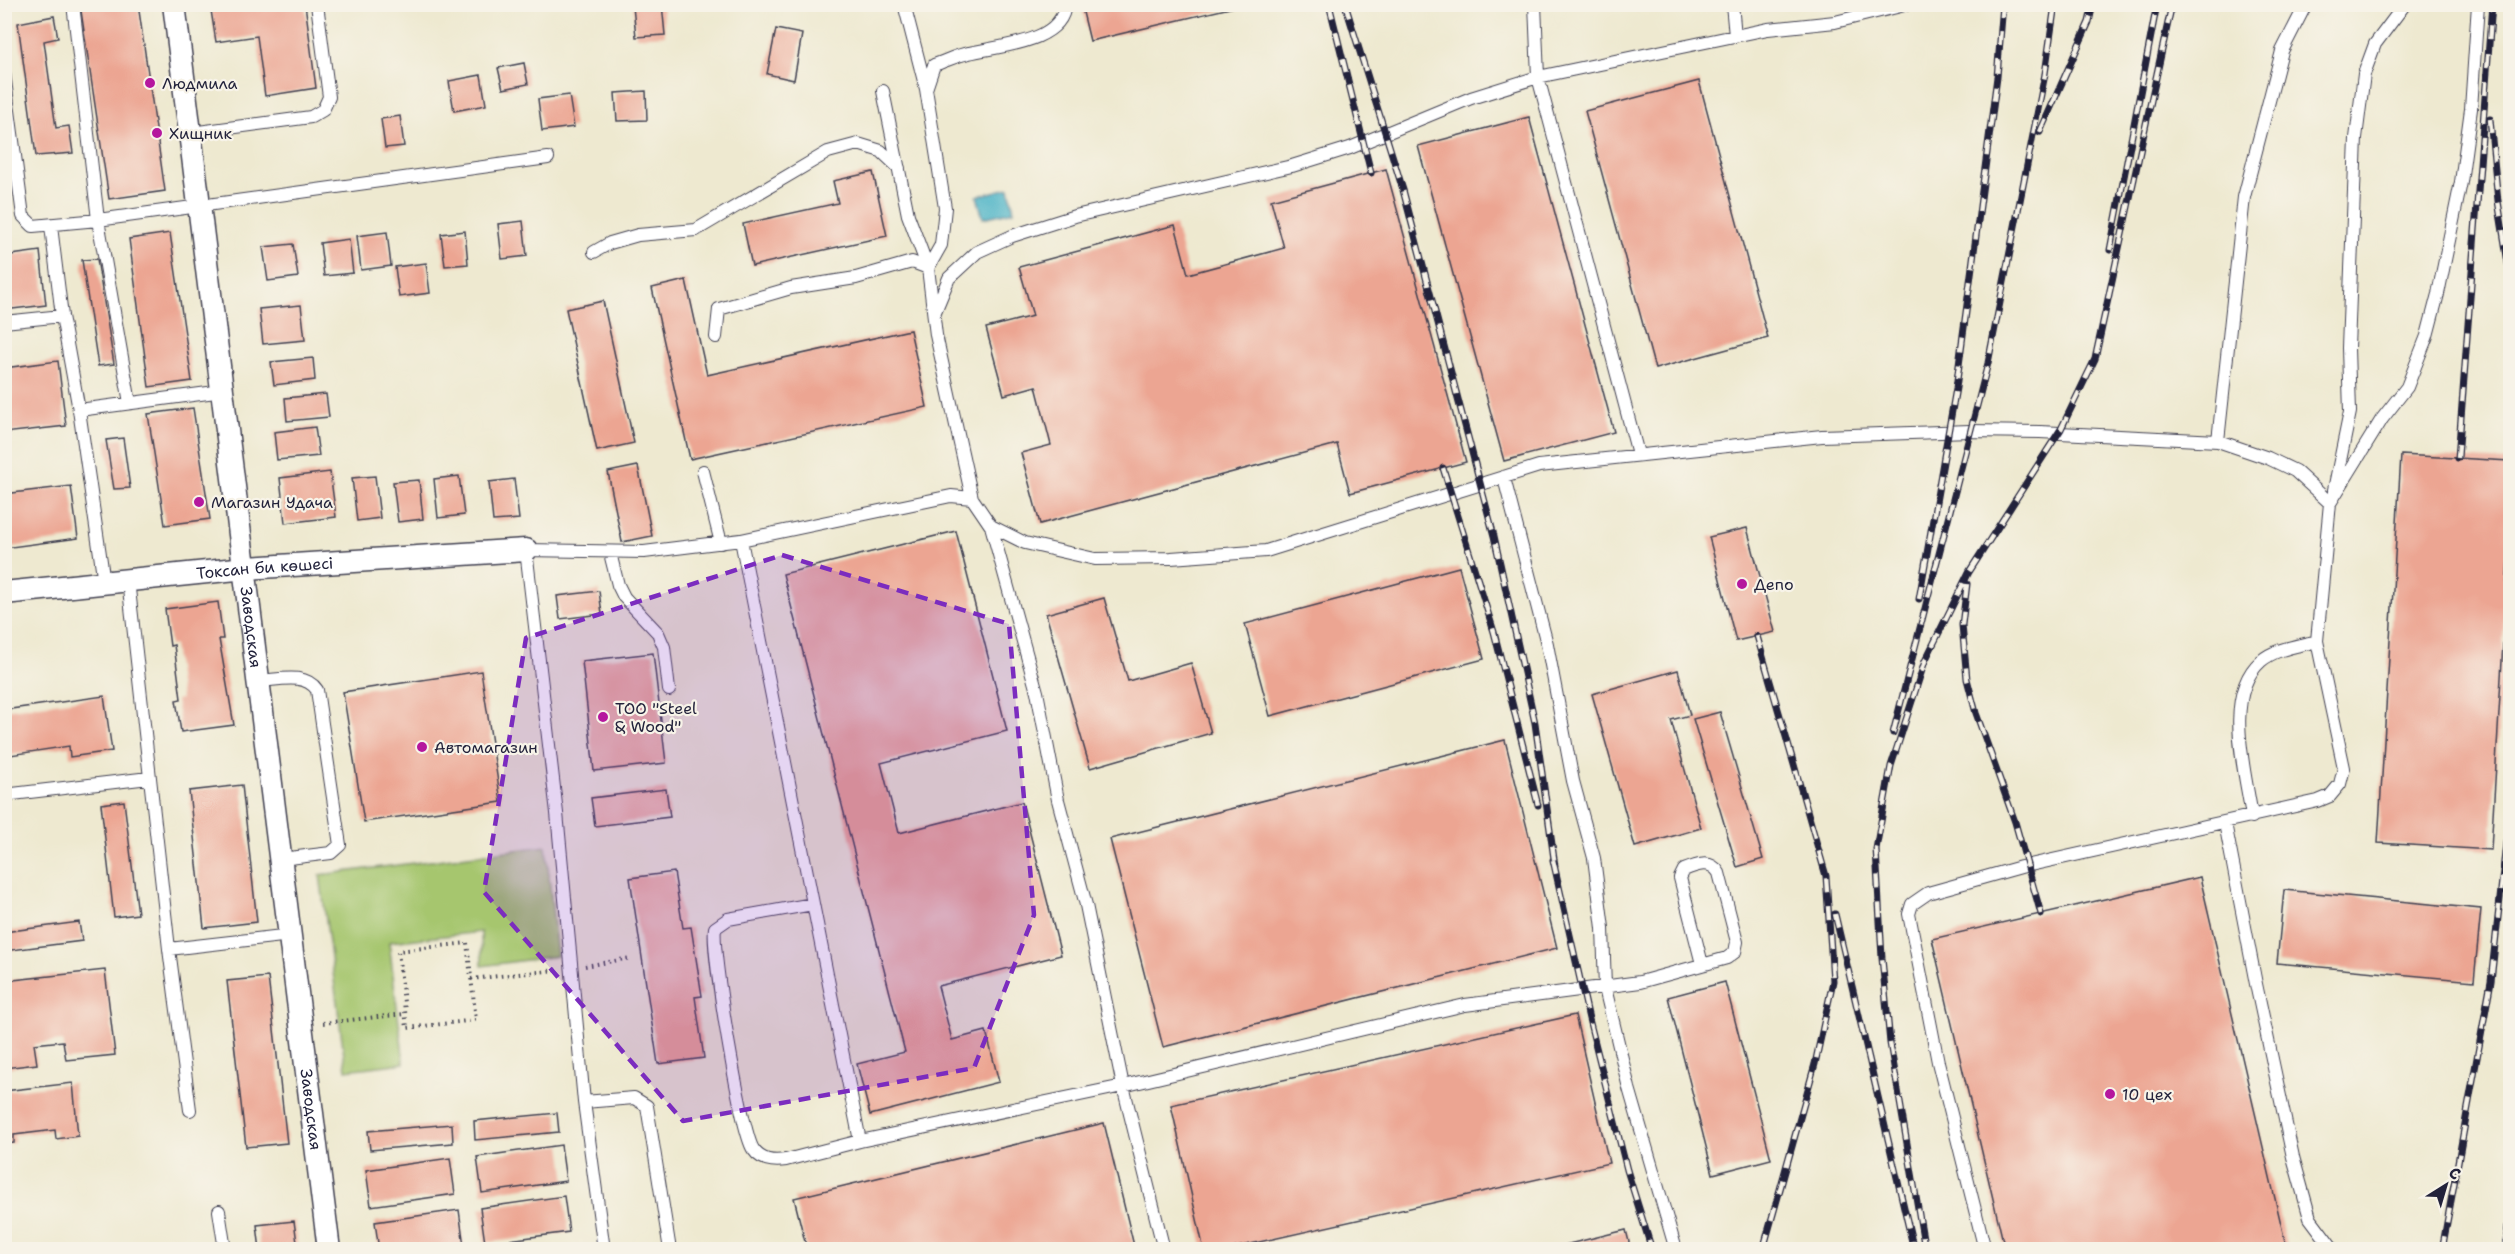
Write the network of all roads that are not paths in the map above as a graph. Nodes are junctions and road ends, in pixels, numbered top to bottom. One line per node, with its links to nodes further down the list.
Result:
1 (73, 4): 21 (lane)
2 (174, 4): 17 (street, Заводская)
3 (317, 4): 17 (lane)
4 (904, 4): 15 (lane)
5 (1065, 4): 15 (lane)
6 (1535, 4): 14 (lane)
7 (1732, 4): 12 (lane)
8 (1909, 4): 12 (lane)
9 (2306, 4): 32 (lane)
10 (2405, 4): 37 (lane)
11 (2478, 4): 37 (lane)
12 (1735, 36): 14 (lane)
13 (4, 73): 22 (lane)
14 (1538, 76): 25 (lane); 33 (lane)
15 (926, 89): 24 (lane)
16 (883, 91): 19 (lane)
17 (191, 133): 20 (street, Заводская)
18 (548, 158): 20 (lane)
19 (899, 168): 23 (lane); 24 (lane)
20 (199, 206): 21 (lane); 29 (street, Заводская)
21 (98, 220): 22 (lane); 30 (lane)
22 (51, 226): 26 (lane)
23 (594, 252)
24 (928, 267): 25 (lane); 28 (lane)
25 (934, 314): 36 (lane)
26 (62, 316): 27 (lane); 31 (lane)
27 (4, 322)
28 (716, 337)
29 (223, 390): 30 (lane); 43 (street, Заводская)
30 (130, 403): 31 (lane)
31 (80, 410): 45 (lane)
32 (2218, 441): 33 (lane); 37 (lane)
33 (1638, 454): 35 (lane)
34 (703, 471): 40 (lane)
35 (1504, 478): 38 (lane); 59 (lane)
36 (972, 498): 38 (lane); 39 (lane)
37 (2330, 503): 47 (lane)
38 (991, 526): 60 (lane)
39 (741, 540): 40 (lane); 55 (lane)
40 (721, 543): 42 (lane)
41 (526, 550): 42 (lane); 43 (street, Токсан би көшесі); 61 (lane)
42 (610, 553): 49 (lane)
43 (246, 568): 44 (street, Токсан би көшесі); 48 (street, Заводская)
44 (128, 580): 45 (street, Токсан би көшесі); 50 (lane)
45 (104, 582): 46 (street, Токсан би көшесі)
46 (4, 593)
47 (2318, 641): 52 (lane); 52 (lane)
48 (259, 681): 54 (street, Заводская); 54 (lane)
49 (669, 690)
50 (149, 778): 51 (lane); 57 (lane)
51 (4, 795)
52 (2252, 817): 53 (lane)
53 (2225, 822): 71 (lane); 72 (lane)
54 (281, 859): 56 (street, Заводская)
55 (813, 904): 63 (lane); 63 (lane)
56 (291, 935): 57 (lane); 66 (street, Заводская)
57 (169, 949): 62 (lane)
58 (1702, 964): 58 (lane); 59 (lane)
59 (1605, 988): 60 (lane); 70 (lane)
60 (1123, 1086): 63 (lane); 69 (lane)
61 (584, 1102): 67 (lane); 68 (lane)
62 (190, 1110)
63 (860, 1141)
64 (219, 1211): 65 (lane)
65 (225, 1250)
66 (329, 1250)
67 (604, 1250)
68 (670, 1250)
69 (1164, 1250)
70 (1676, 1250)
71 (1984, 1250)
72 (2334, 1250)

